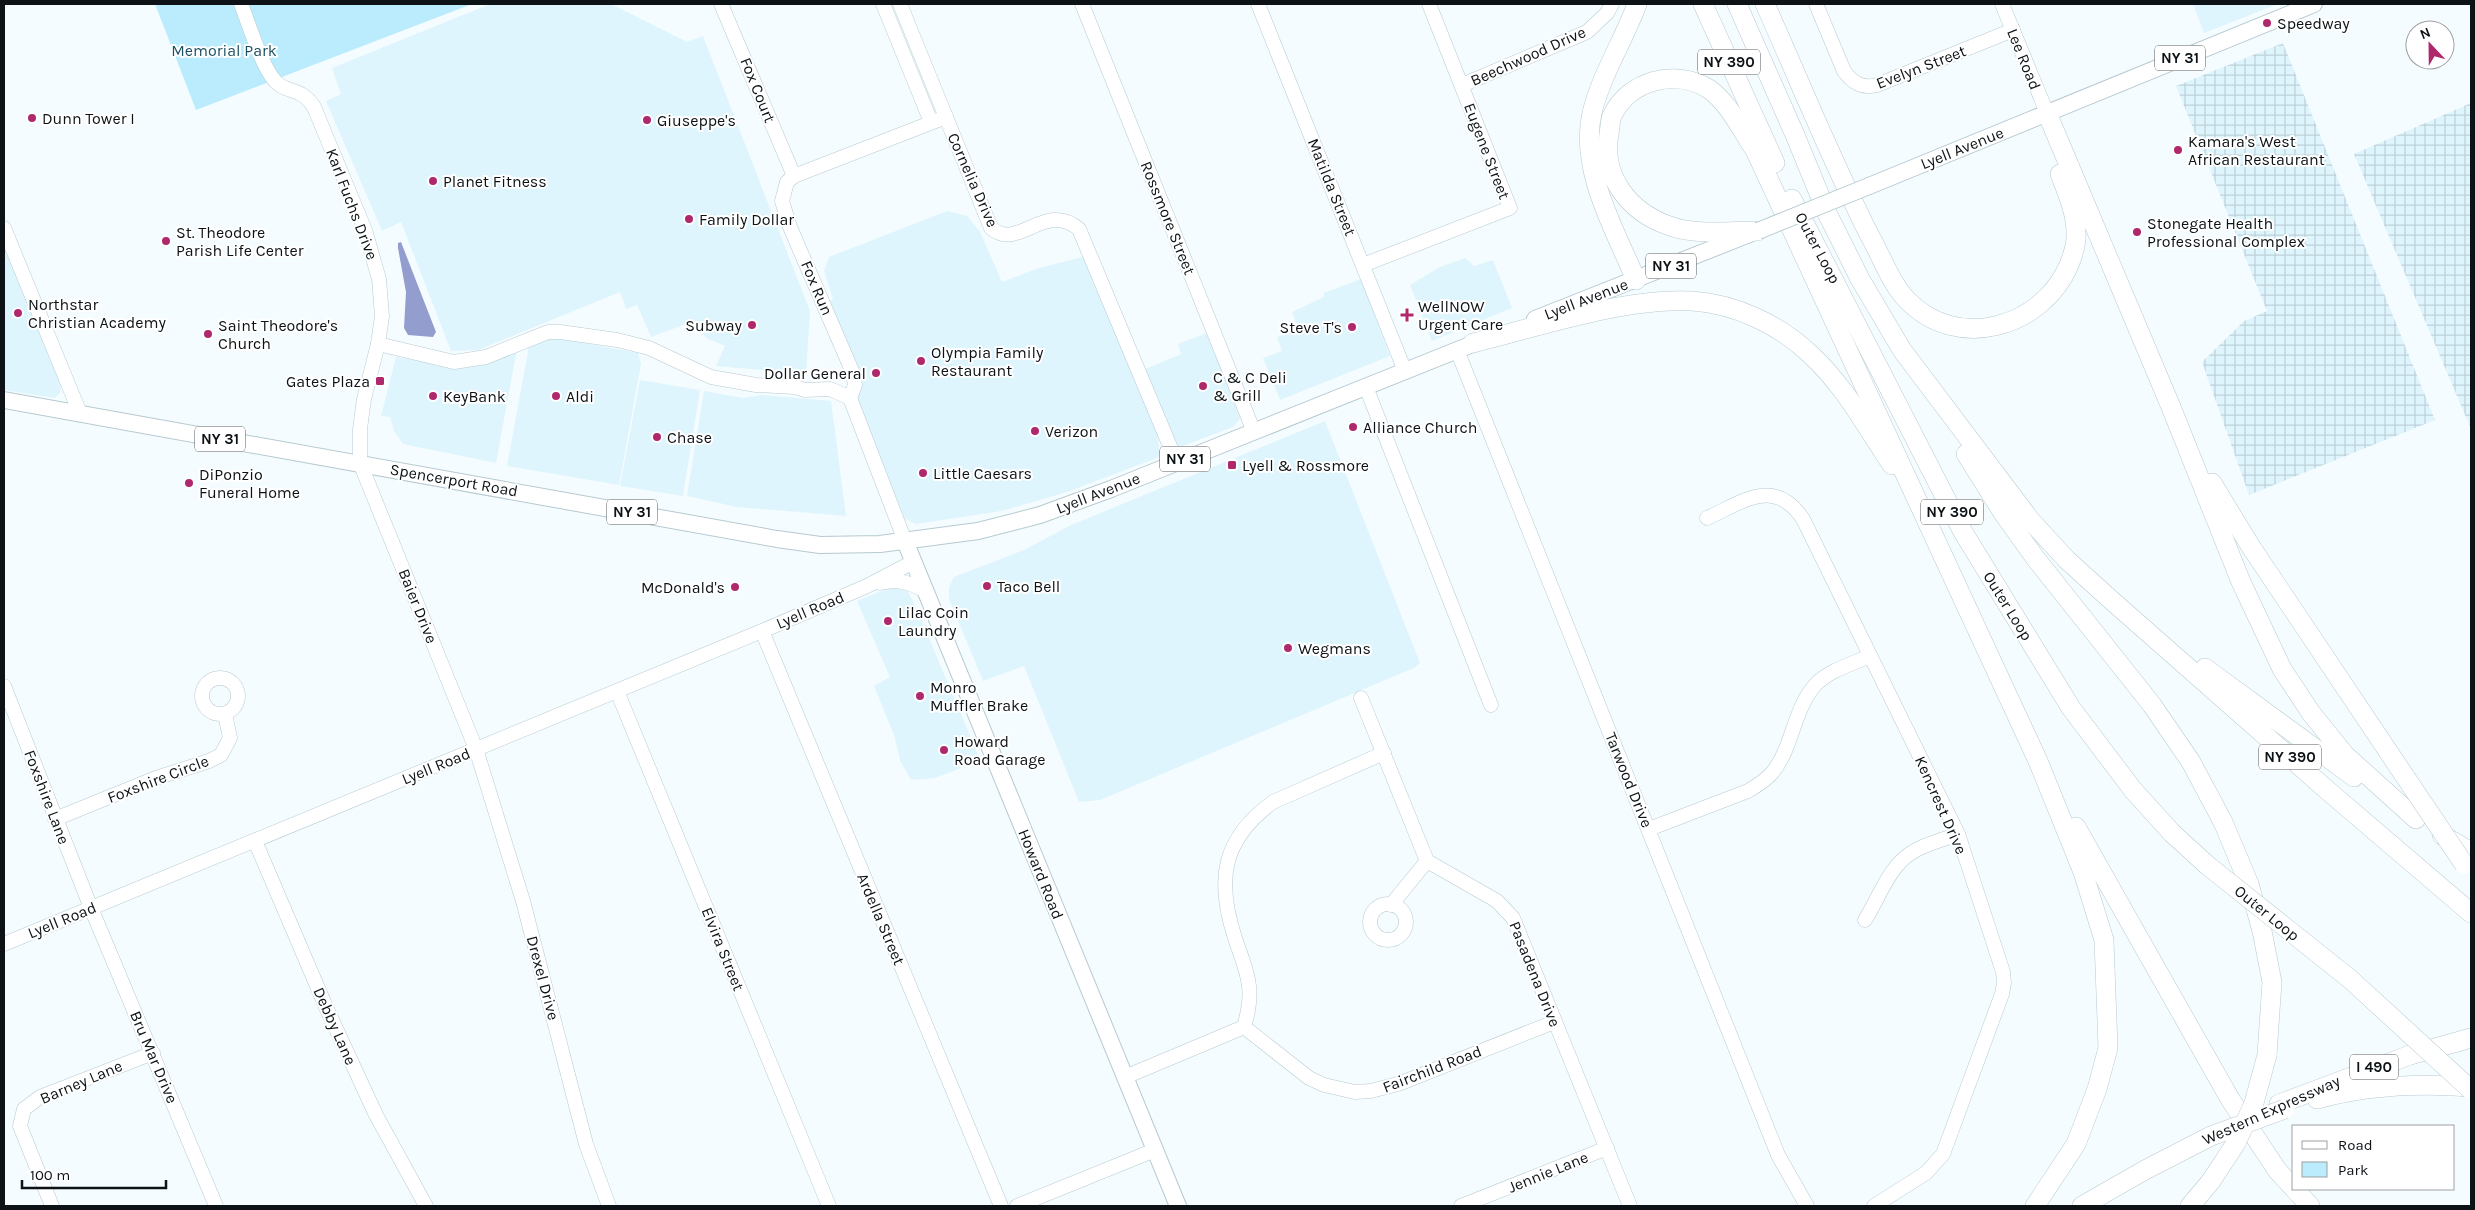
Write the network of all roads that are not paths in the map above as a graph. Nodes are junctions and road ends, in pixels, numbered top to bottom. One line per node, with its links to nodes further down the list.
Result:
1 (241, 4): 28 (street, Karl Fuchs Drive)
2 (721, 4): 23 (street, Fox Court)
3 (883, 4): 21 (street)
4 (900, 4): 19 (street, Cornelia Drive)
5 (1082, 4): 37 (street, Rossmore Street)
6 (1258, 4): 26 (street, Matilda Street)
7 (1429, 4): 17 (street, Eugene Street)
8 (1612, 4): 17 (street, Beechwood Drive)
9 (1637, 4): 27 (highway)
10 (1703, 4): 20 (highway, Outer Loop / NY 390)
11 (1736, 4): 30 (highway, Outer Loop / NY 390)
12 (1765, 4): 18 (highway)
13 (1816, 4): 16 (street, Evelyn Street)
14 (2002, 4): 16 (street, Lee Road)
15 (2314, 4): 18 (main road, Lyell Avenue / NY 31)
16 (2013, 30): 18 (street, Lee Road)
17 (1462, 85): 26 (street, Eugene Street)
18 (2047, 113): 25 (main road, Lyell Avenue / NY 31, bridge); 35 (highway)
19 (946, 117): 21 (street); 38 (street, Cornelia Drive)
20 (1756, 121): 22 (highway); 74 (highway, Outer Loop / NY 390, bridge)
21 (931, 122): 23 (street)
22 (1755, 150): 25 (highway); 40 (highway)
23 (794, 176): 33 (street, Fox Run)
24 (4, 228): 36 (street)
25 (1758, 231): 27 (main road, Lyell Avenue / NY 31)
26 (1364, 266): 31 (street, Matilda Street)
27 (1636, 280): 29 (main road, Lyell Avenue / NY 31)
28 (378, 344): 33 (street); 39 (street, Karl Fuchs Drive)
29 (1465, 346): 31 (main road, Lyell Avenue / NY 31); 40 (highway); 59 (street, Tarwood Drive)
30 (1902, 350): 46 (highway, Outer Loop / NY 390); 95 (highway, bridge)
31 (1405, 370): 32 (main road, Lyell Avenue / NY 31)
32 (1366, 386): 37 (main road, Lyell Avenue / NY 31); 52 (street)
33 (850, 398): 42 (street, Fox Run)
34 (4, 400): 36 (main road, Spencerport Road / NY 31)
35 (2171, 408): 58 (highway); 63 (highway, bridge)
36 (80, 413): 39 (main road, Spencerport Road / NY 31)
37 (1254, 432): 38 (main road, Lyell Avenue / NY 31)
38 (1177, 463): 42 (main road, Lyell Avenue / NY 31)
39 (360, 464): 42 (main road, Spencerport Road / NY 31); 54 (street, Baier Drive)
40 (1925, 514): 56 (highway)
41 (1707, 518): 48 (street, Kencrest Drive)
42 (904, 541): 43 (main road, Howard Road)
43 (913, 562): 44 (street, Lyell Road); 45 (main road, Howard Road)
44 (867, 586): 45 (street, Lyell Road); 47 (street, Lyell Road)
45 (924, 590): 73 (main road, Howard Road)
46 (2110, 599): 58 (highway); 66 (highway, Outer Loop / NY 390)
47 (762, 631): 50 (street, Lyell Road); 86 (street, Ardella Street)
48 (1870, 656): 59 (street); 60 (street, Kencrest Drive)
49 (4, 686): 57 (street, Foxshire Lane)
50 (617, 691): 54 (street, Lyell Road); 85 (street, Elvira Street)
51 (1361, 698): 55 (street)
52 (1491, 705)
53 (225, 714): 57 (street, Foxshire Circle)
54 (476, 749): 61 (street, Lyell Road); 84 (street, Drexel Drive)
55 (1384, 753): 62 (street); 70 (street)
56 (2038, 761): 78 (highway); 93 (highway)
57 (55, 819): 65 (street, Foxshire Lane)
58 (2416, 819): 63 (highway)
59 (1648, 829): 91 (street, Tarwood Drive)
60 (1958, 834): 67 (street); 92 (street, Kencrest Drive)
61 (255, 840): 65 (street, Lyell Road); 83 (street, Debby Lane)
62 (1427, 862): 64 (street); 69 (street, Pasadena Drive)
63 (2469, 863)
64 (1391, 905)
65 (91, 908): 68 (street, Lyell Road); 72 (street, Bru Mar Drive)
66 (2471, 913)
67 (1865, 920)
68 (4, 944)
69 (1554, 1022): 70 (street, Fairchild Road); 76 (street, Pasadena Drive)
70 (1244, 1028): 73 (street)
71 (2471, 1038): 75 (highway, Western Expressway / I 490)
72 (153, 1053): 81 (street, Barney Lane); 82 (street, Bru Mar Drive)
73 (1125, 1076): 77 (main road, Howard Road)
74 (2471, 1088): 75 (highway)
75 (2282, 1106): 94 (highway, Western Expressway / I 490, bridge)
76 (1607, 1148): 89 (street, Jennie Lane); 90 (street, Pasadena Drive)
77 (1155, 1150): 87 (street); 88 (main road, Howard Road)
78 (2277, 1170): 79 (highway); 96 (highway)
79 (2292, 1186)
80 (2295, 1190): 97 (highway)
81 (52, 1206)
82 (216, 1206)
83 (426, 1206)
84 (609, 1206)
85 (829, 1206)
86 (1001, 1206)
87 (1017, 1206)
88 (1178, 1206)
89 (1462, 1206)
90 (1630, 1206)
91 (1807, 1206)
92 (1874, 1206)
93 (2035, 1206)
94 (2082, 1206)
95 (2190, 1206)
96 (2295, 1206)
97 (2310, 1206)

